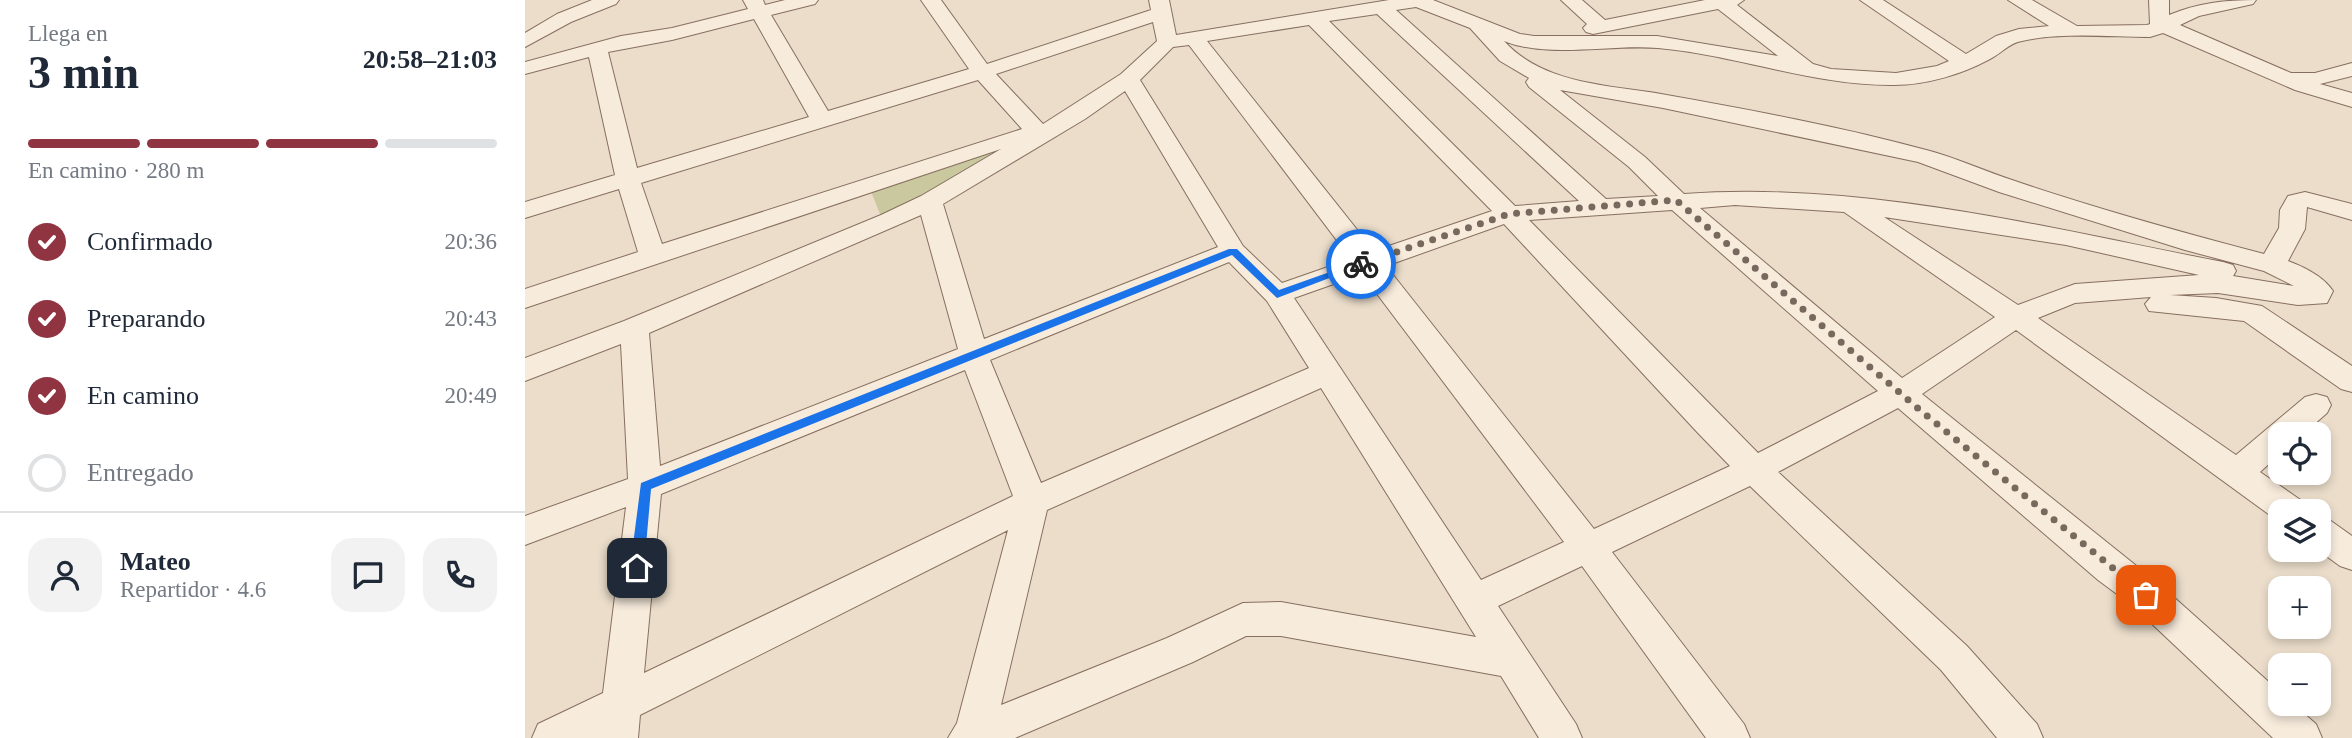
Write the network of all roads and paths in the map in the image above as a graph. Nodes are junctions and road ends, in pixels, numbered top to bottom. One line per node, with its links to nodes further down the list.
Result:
1 (609, 0): 22 (street)
2 (808, 0): 14 (street)
3 (931, 0): 31 (street)
4 (1133, 0): 13 (street)
5 (1571, 0): 20 (street)
6 (1870, 0): 27 (street)
7 (2018, 0): 21 (street)
8 (2159, 0): 19 (street)
9 (2173, 0): 16 (street)
10 (2246, 0): 16 (street)
11 (1418, 1): 15 (street); 18 (street)
12 (1724, 1): 20 (street); 30 (street)
13 (1162, 4): 23 (street); 31 (street)
14 (756, 6): 25 (street); 36 (street)
15 (1380, 6): 17 (street); 42 (street)
16 (2211, 8): 19 (street)
17 (1314, 18): 23 (street); 45 (street)
18 (1476, 23): 24 (street); 26 (street)
19 (2160, 25): 21 (street); 33 (street)
20 (1601, 26): 24 (street)
21 (2074, 32): 27 (street)
22 (528, 35)
23 (1181, 41): 32 (street); 48 (street)
24 (1552, 43): 30 (street)
25 (597, 48): 28 (street); 38 (street)
26 (1507, 57): 39 (street); 49 (street)
27 (1966, 62): 30 (street)
28 (525, 68)
29 (2352, 69): 33 (street)
30 (1808, 70)
31 (982, 72): 36 (street); 37 (street)
32 (1129, 79): 35 (street); 46 (street)
33 (2285, 79): 34 (street)
34 (2352, 100)
35 (1077, 114): 37 (street); 40 (street)
36 (823, 122): 38 (street)
37 (1035, 129): 47 (street)
38 (628, 179): 43 (street); 47 (street)
39 (1676, 200): 41 (street); 42 (street); 60 (street)
40 (930, 201): 55 (street); 56 (street)
41 (1849, 205): 50 (street); 54 (street)
42 (1599, 208): 45 (street)
43 (525, 211)
44 (2352, 212): 49 (street)
45 (1509, 214): 48 (street); 64 (street)
46 (1233, 251): 51 (street); 56 (street)
47 (653, 257): 52 (street)
48 (1367, 262): 51 (street); 71 (street)
49 (2273, 265): 50 (street)
50 (2319, 291): 53 (street)
51 (1277, 294): 58 (street)
52 (525, 299)
53 (2047, 302): 54 (street); 59 (street)
54 (2019, 318): 60 (street); 65 (street)
55 (634, 328): 57 (street); 66 (street)
56 (974, 356): 66 (street); 68 (street)
57 (525, 370)
58 (1327, 373): 68 (street); 73 (street)
59 (2352, 381)
60 (1900, 393): 64 (street); 81 (street)
61 (2316, 405): 62 (street)
62 (2296, 422)
63 (2268, 446): 65 (street)
64 (1755, 470): 71 (street); 80 (street)
65 (2237, 473): 67 (street)
66 (645, 486): 69 (street); 75 (street)
67 (2273, 499)
68 (1032, 502): 75 (street); 76 (street)
69 (525, 531)
70 (2331, 540): 72 (street)
71 (1588, 547): 73 (street); 79 (street)
72 (2352, 555)
73 (1474, 600): 74 (street)
74 (1513, 661): 76 (street); 78 (street)
75 (621, 721): 77 (street)
76 (972, 737)
77 (552, 738)
78 (1562, 738)
79 (1730, 738)
80 (2023, 738)
81 (2302, 738)

